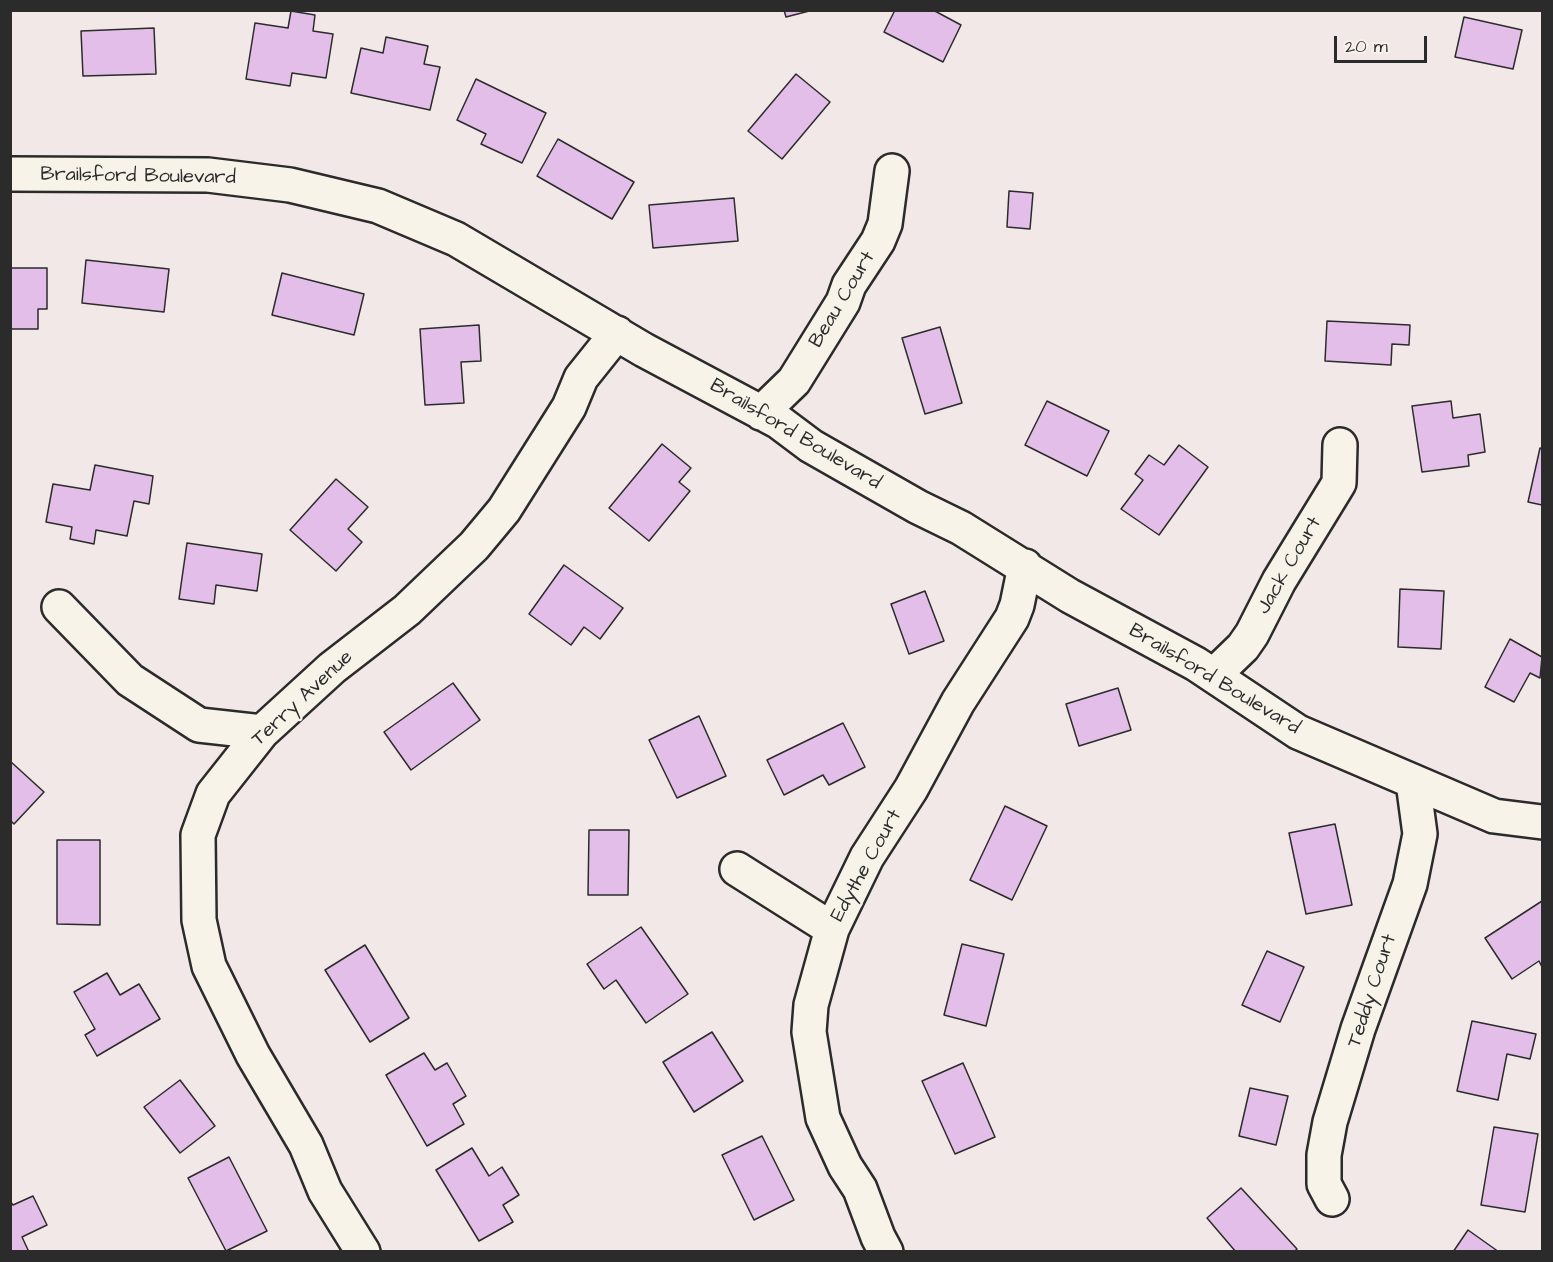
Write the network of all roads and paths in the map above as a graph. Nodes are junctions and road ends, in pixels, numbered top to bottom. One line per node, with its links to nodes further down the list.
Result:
1 (892, 171): 4 (street, Beau Court)
2 (10, 174): 3 (street, Brailsford Boulevard)
3 (617, 333): 4 (street, Brailsford Boulevard); 9 (street, Terry Avenue)
4 (761, 413): 6 (street, Brailsford Boulevard)
5 (1340, 445): 8 (street, Jack Court)
6 (1025, 566): 8 (street, Brailsford Boulevard); 13 (street, Edythe Court)
7 (59, 608): 9 (street)
8 (1214, 675): 10 (street, Brailsford Boulevard)
9 (262, 732): 15 (street, Terry Avenue)
10 (1413, 782): 11 (street, Brailsford Boulevard); 14 (street, Teddy Court)
11 (1542, 822)
12 (737, 869): 13 (street)
13 (832, 929): 16 (street, Edythe Court)
14 (1332, 1199)
15 (363, 1251)
16 (886, 1251)

